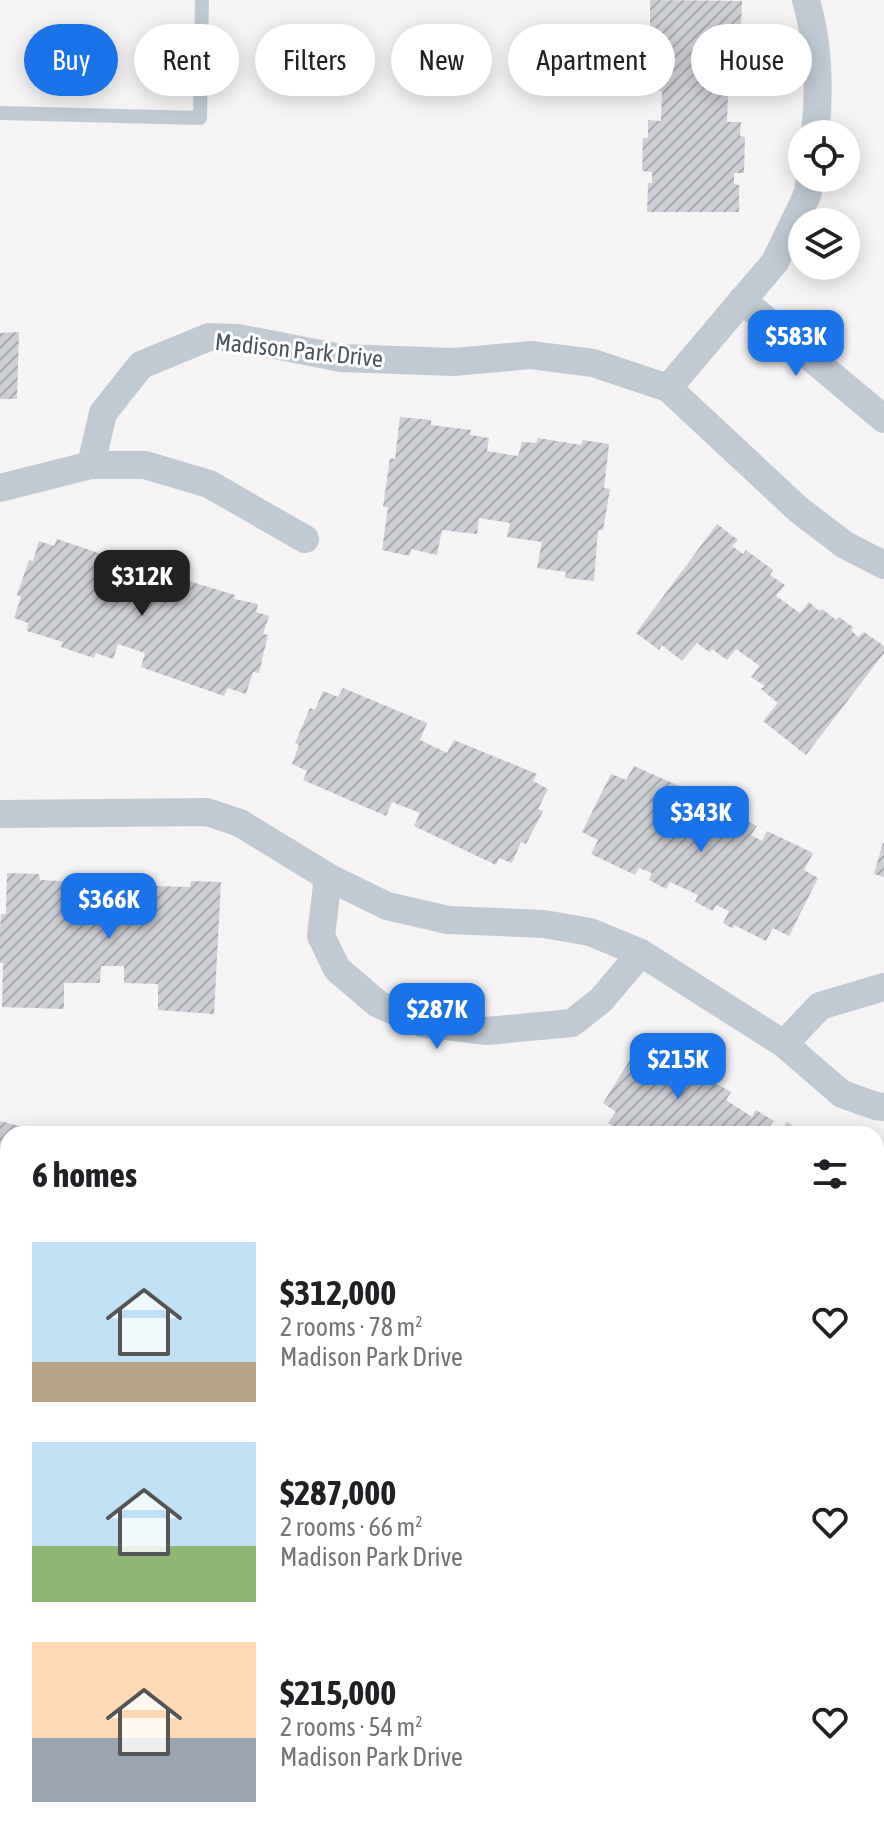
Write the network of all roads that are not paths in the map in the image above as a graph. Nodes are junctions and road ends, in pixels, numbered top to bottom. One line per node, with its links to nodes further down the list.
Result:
1 (202, 0): 3 (lane)
2 (806, 0): 4 (street)
3 (0, 113)
4 (816, 120)
5 (808, 192): 6 (street)
6 (742, 300): 7 (street); 8 (street)
7 (668, 388): 9 (street, Madison Park Drive); 12 (street, Madison Park Drive)
8 (884, 419)
9 (91, 465): 10 (street); 11 (street)
10 (0, 488)
11 (305, 539)
12 (884, 565)
13 (0, 814): 14 (street)
14 (328, 877): 15 (street); 15 (street)
15 (641, 953): 17 (street)
16 (884, 987): 17 (street)
17 (784, 1044): 18 (street)
18 (884, 1107)

